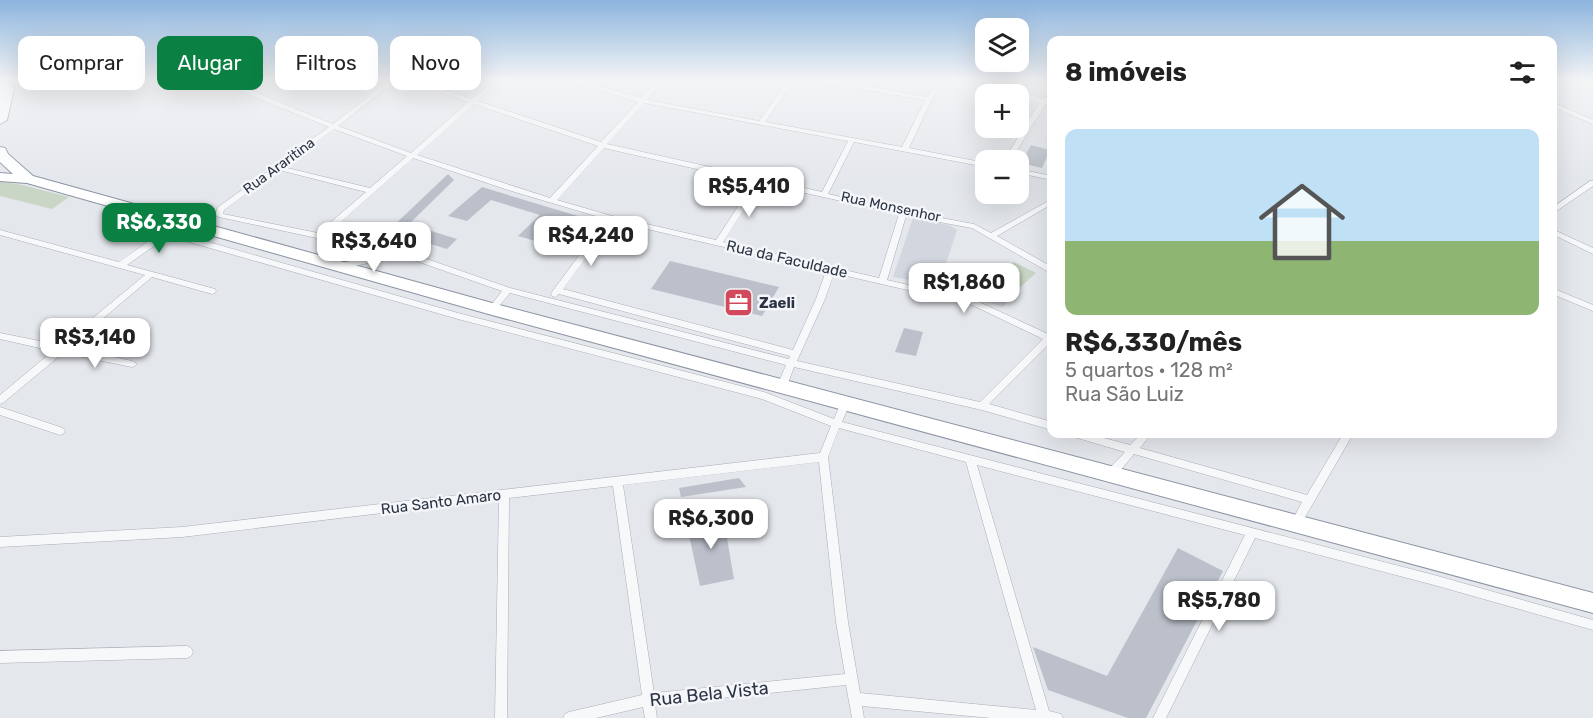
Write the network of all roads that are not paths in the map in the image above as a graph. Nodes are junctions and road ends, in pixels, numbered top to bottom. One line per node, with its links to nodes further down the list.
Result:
1 (301, 113): 13 (street, Rua da Faculdade)
2 (351, 113): 13 (street, Rua Araritina)
3 (460, 113): 19 (street)
4 (507, 113): 15 (street, Rua Monsenhor)
5 (632, 113): 15 (street)
6 (705, 113): 12 (street)
7 (768, 113): 12 (street)
8 (922, 113): 16 (street)
9 (1037, 113): 17 (street)
10 (1571, 113): 11 (street)
11 (1593, 122)
12 (761, 123): 14 (street)
13 (334, 126): 19 (street, Rua da Faculdade); 21 (street, Rua Araritina)
14 (852, 140): 16 (street); 29 (street)
15 (602, 145): 26 (street, Rua Monsenhor); 30 (street)
16 (905, 148): 20 (street)
17 (1014, 150)
18 (0, 152): 25 (highway)
19 (410, 156): 28 (street); 30 (street, Rua da Faculdade)
20 (975, 163)
21 (276, 167): 28 (street); 39 (street, Rua Araritina)
22 (1029, 173): 24 (street)
23 (0, 177): 25 (highway)
24 (1047, 177)
25 (28, 179): 35 (highway)
26 (759, 180): 29 (street, Rua Monsenhor); 40 (street)
27 (1593, 183): 32 (street)
28 (370, 191): 39 (street)
29 (825, 193): 33 (street, Rua Monsenhor)
30 (552, 201): 34 (street, Rua da Faculdade)
31 (1047, 204): 38 (street)
32 (1557, 208)
33 (903, 213): 38 (street, Rua Monsenhor); 48 (street)
34 (611, 218): 40 (street, Rua da Faculdade); 51 (street)
35 (174, 227): 43 (street); 44 (highway); 67 (street)
36 (0, 232): 43 (street)
37 (1557, 233): 41 (street)
38 (993, 235): 46 (street, Rua Monsenhor)
39 (319, 237): 42 (street)
40 (718, 243): 45 (street, Rua da Faculdade)
41 (1593, 251)
42 (404, 254): 44 (street); 49 (street)
43 (121, 265): 47 (street)
44 (340, 266): 55 (highway)
45 (831, 269): 48 (street, Rua da Faculdade); 60 (street)
46 (1047, 269)
47 (151, 274): 50 (street); 59 (street)
48 (882, 281): 57 (street, Rua da Faculdade)
49 (508, 290): 53 (street); 55 (street)
50 (212, 291)
51 (558, 291): 53 (street); 60 (street)
52 (1557, 293): 54 (street)
53 (550, 301): 60 (street)
54 (1593, 308)
55 (492, 309): 62 (highway)
56 (0, 336): 59 (street)
57 (1047, 336)
58 (1047, 340): 65 (street)
59 (64, 348): 61 (street); 63 (street)
60 (793, 359): 62 (street); 65 (street)
61 (132, 364)
62 (782, 386): 64 (highway)
63 (0, 400)
64 (845, 403): 67 (street); 76 (highway)
65 (982, 405): 68 (street)
66 (0, 411): 69 (street)
67 (837, 424): 74 (street); 75 (street)
68 (1047, 424)
69 (60, 431)
70 (1091, 438): 73 (street)
71 (1142, 438): 73 (street)
72 (1346, 438): 79 (street)
73 (1132, 450): 76 (street); 79 (street)
74 (823, 457): 77 (street, Rua Santo Amaro); 87 (street)
75 (970, 459): 81 (street); 90 (street)
76 (1111, 474): 80 (highway)
77 (618, 482): 78 (street, Rua Santo Amaro); 89 (street)
78 (504, 495): 82 (street, Rua Santo Amaro); 91 (street)
79 (1309, 500): 80 (street)
80 (1296, 523): 83 (highway)
81 (1252, 532): 84 (street); 95 (street)
82 (0, 542)
83 (1593, 603)
84 (1593, 625)
85 (187, 652): 86 (street)
86 (0, 657)
87 (851, 679): 88 (street); 89 (street, Rua Bela Vista)
88 (855, 699): 90 (street); 94 (street)
89 (647, 700): 92 (street, Rua Bela Vista); 93 (street)
90 (1049, 717)
91 (501, 718)
92 (568, 718)
93 (651, 718)
94 (858, 718)
95 (1159, 718)

